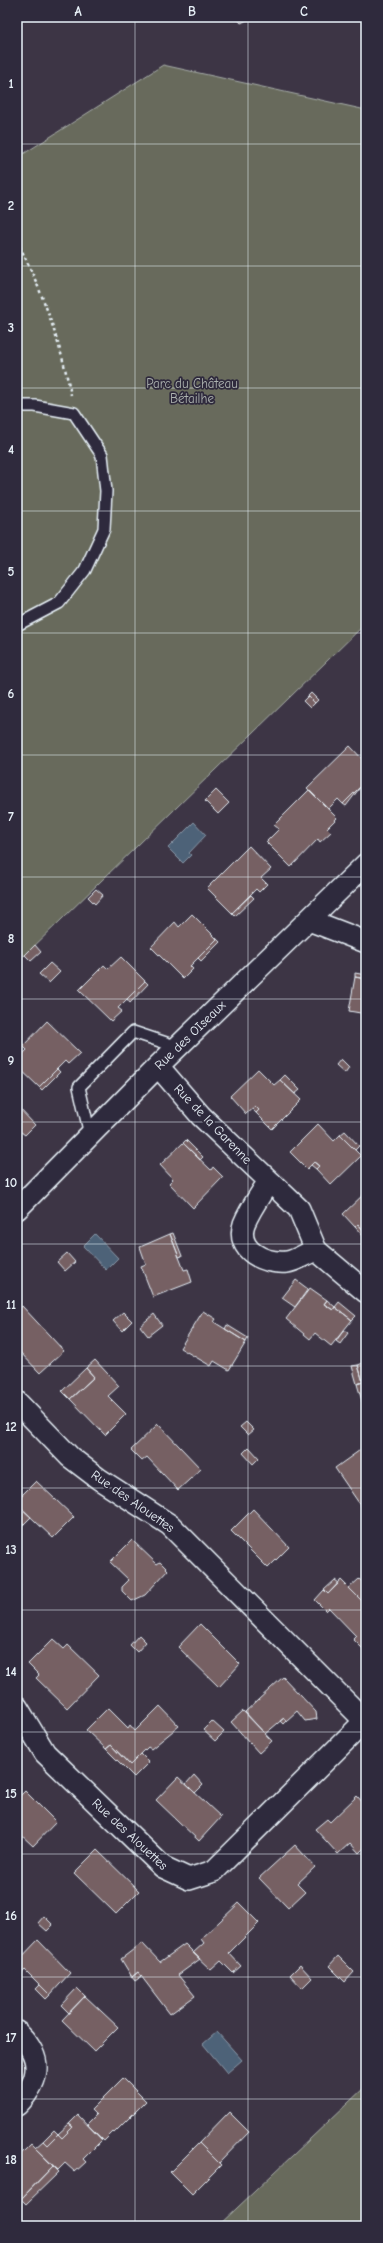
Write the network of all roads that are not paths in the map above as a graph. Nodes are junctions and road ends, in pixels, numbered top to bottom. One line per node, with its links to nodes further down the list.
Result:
1 (17, 406): 2 (lane)
2 (17, 625)
3 (366, 864): 4 (street, Rue des OIseaux)
4 (309, 920): 5 (street); 6 (street, Rue des OIseaux)
5 (366, 942)
6 (178, 1047): 7 (street, Rue des OIseaux); 8 (lane)
7 (158, 1066): 8 (street, Rue des OIseaux); 9 (street, Rue de la Garenne)
8 (90, 1135): 10 (street, Rue des OIseaux)
9 (268, 1180): 11 (street, Rue de la Garenne); 11 (street)
10 (17, 1208)
11 (316, 1250): 12 (street, Rue de la Garenne)
12 (366, 1292)
13 (17, 1402): 15 (street, Rue des Alouettes)
14 (17, 1707): 15 (street, Rue des Alouettes)
15 (365, 1721)
16 (17, 2032): 17 (street)
17 (17, 2105)

